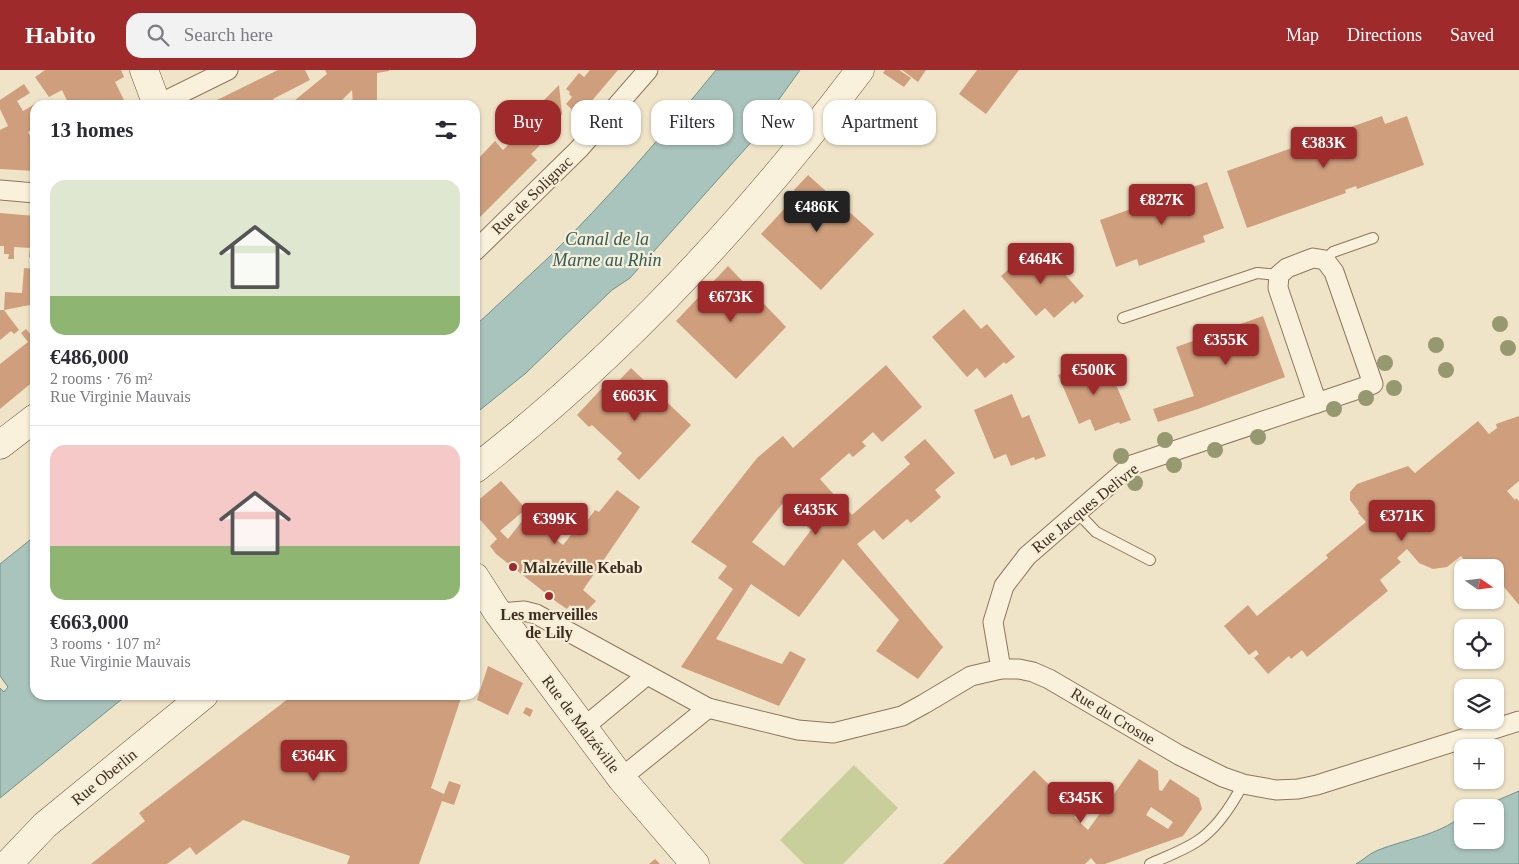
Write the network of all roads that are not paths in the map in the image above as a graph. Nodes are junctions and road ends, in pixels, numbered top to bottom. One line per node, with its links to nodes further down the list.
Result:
1 (144, 70): 5 (street)
2 (228, 70): 6 (street)
3 (648, 70): 10 (street, Rue de Solignac)
4 (860, 70): 17 (street)
5 (155, 100)
6 (167, 100)
7 (0, 190): 8 (street)
8 (30, 193)
9 (1373, 238): 11 (lane)
10 (480, 246)
11 (1325, 260): 12 (street); 14 (street, Rue Jacques Delivre)
12 (1279, 274): 13 (lane); 14 (street)
13 (1123, 318)
14 (1317, 403): 18 (street, Rue Jacques Delivre)
15 (30, 422): 16 (street)
16 (0, 445)
17 (480, 465)
18 (1078, 513): 19 (lane); 22 (street, Rue Jacques Delivre)
19 (1150, 560)
20 (480, 585): 21 (street, Rue de Malzéville)
21 (498, 613): 23 (street, Rue du Crosne); 27 (street, Rue de Malzéville)
22 (1002, 669): 25 (street, Rue du Crosne); 29 (street, Rue du Crosne)
23 (647, 675): 25 (street, Rue du Crosne); 27 (street)
24 (198, 700): 30 (street, Rue Oberlin)
25 (708, 708): 28 (street)
26 (1519, 721): 29 (street, Rue du Crosne)
27 (583, 728): 28 (street, Rue de Malzéville)
28 (621, 778): 31 (street, Rue de Malzéville)
29 (1243, 784): 32 (lane)
30 (8, 864)
31 (695, 864)
32 (1150, 864)

